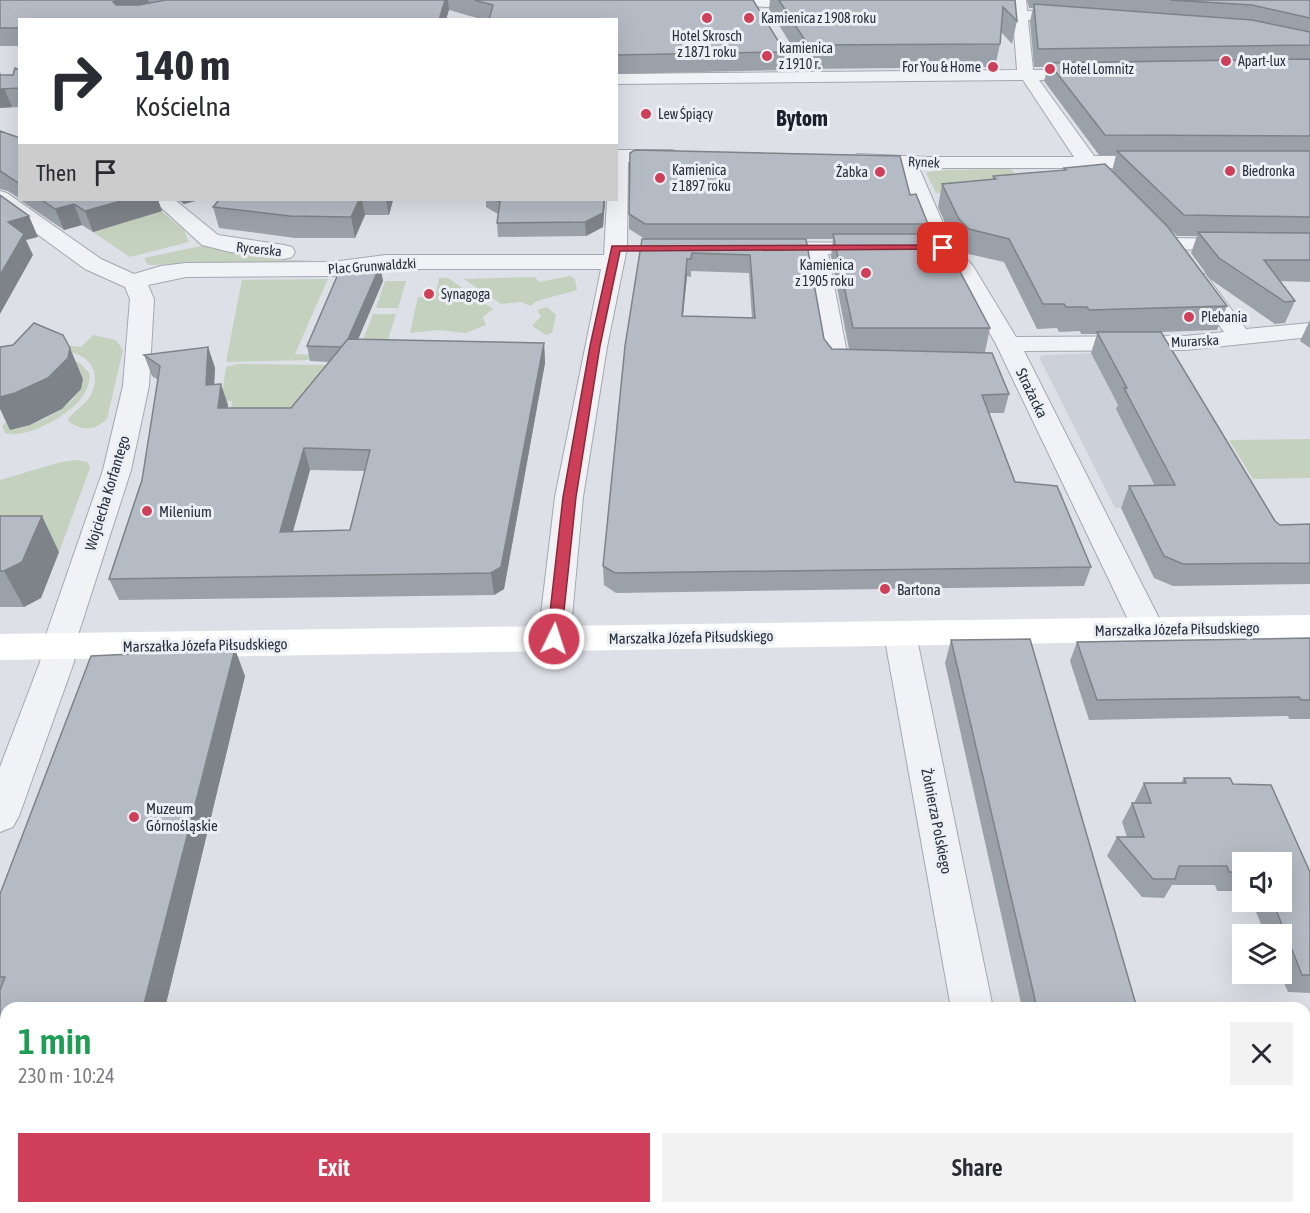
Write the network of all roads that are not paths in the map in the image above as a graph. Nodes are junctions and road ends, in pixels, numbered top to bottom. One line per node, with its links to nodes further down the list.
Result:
1 (703, 0): 2 (street)
2 (756, 4): 3 (street); 7 (street)
3 (824, 5)
4 (1018, 7): 5 (street); 6 (street); 10 (street)
5 (957, 11)
6 (1086, 18)
7 (766, 20)
8 (789, 58): 11 (street)
9 (1110, 74): 10 (street)
10 (1027, 75): 11 (street); 17 (street)
11 (800, 78): 12 (street)
12 (618, 79)
13 (618, 156): 14 (street)
14 (698, 157)
15 (838, 160): 16 (street, Rynek)
16 (907, 161): 17 (street, Rynek); 29 (street, Strażacka)
17 (1088, 161): 18 (street, Rynek); 19 (street)
18 (1179, 162)
19 (1110, 182)
20 (0, 197): 32 (street)
21 (164, 201): 31 (street, Rycerska)
22 (616, 201): 30 (street)
23 (1310, 246): 34 (street)
24 (639, 248): 30 (street, Plac Grunwaldzki)
25 (745, 248): 26 (street)
26 (816, 248): 27 (street); 36 (street)
27 (897, 248)
28 (920, 248): 29 (street)
29 (943, 248): 35 (street, Strażacka)
30 (614, 255): 31 (street, Plac Grunwaldzki); 41 (street)
31 (370, 263): 32 (street, Plac Grunwaldzki)
32 (133, 282): 42 (street, Wojciecha Korfantego)
33 (1310, 330): 34 (street, Murarska)
34 (1241, 339): 35 (street, Murarska)
35 (1013, 353): 37 (street, Murarska); 39 (street, Strażacka)
36 (895, 362)
37 (988, 362)
38 (1310, 627): 39 (main road, Marszałka Józefa Piłsudskiego)
39 (1149, 630): 40 (main road, Marszałka Józefa Piłsudskiego)
40 (900, 634): 41 (main road, Marszałka Józefa Piłsudskiego); 45 (street, Żołnierza Polskiego)
41 (554, 639): 42 (main road, Marszałka Józefa Piłsudskiego)
42 (60, 646): 43 (main road, Marszałka Józefa Piłsudskiego); 44 (street, Wojciecha Korfantego)
43 (0, 647)
44 (0, 816)
45 (971, 1002)

